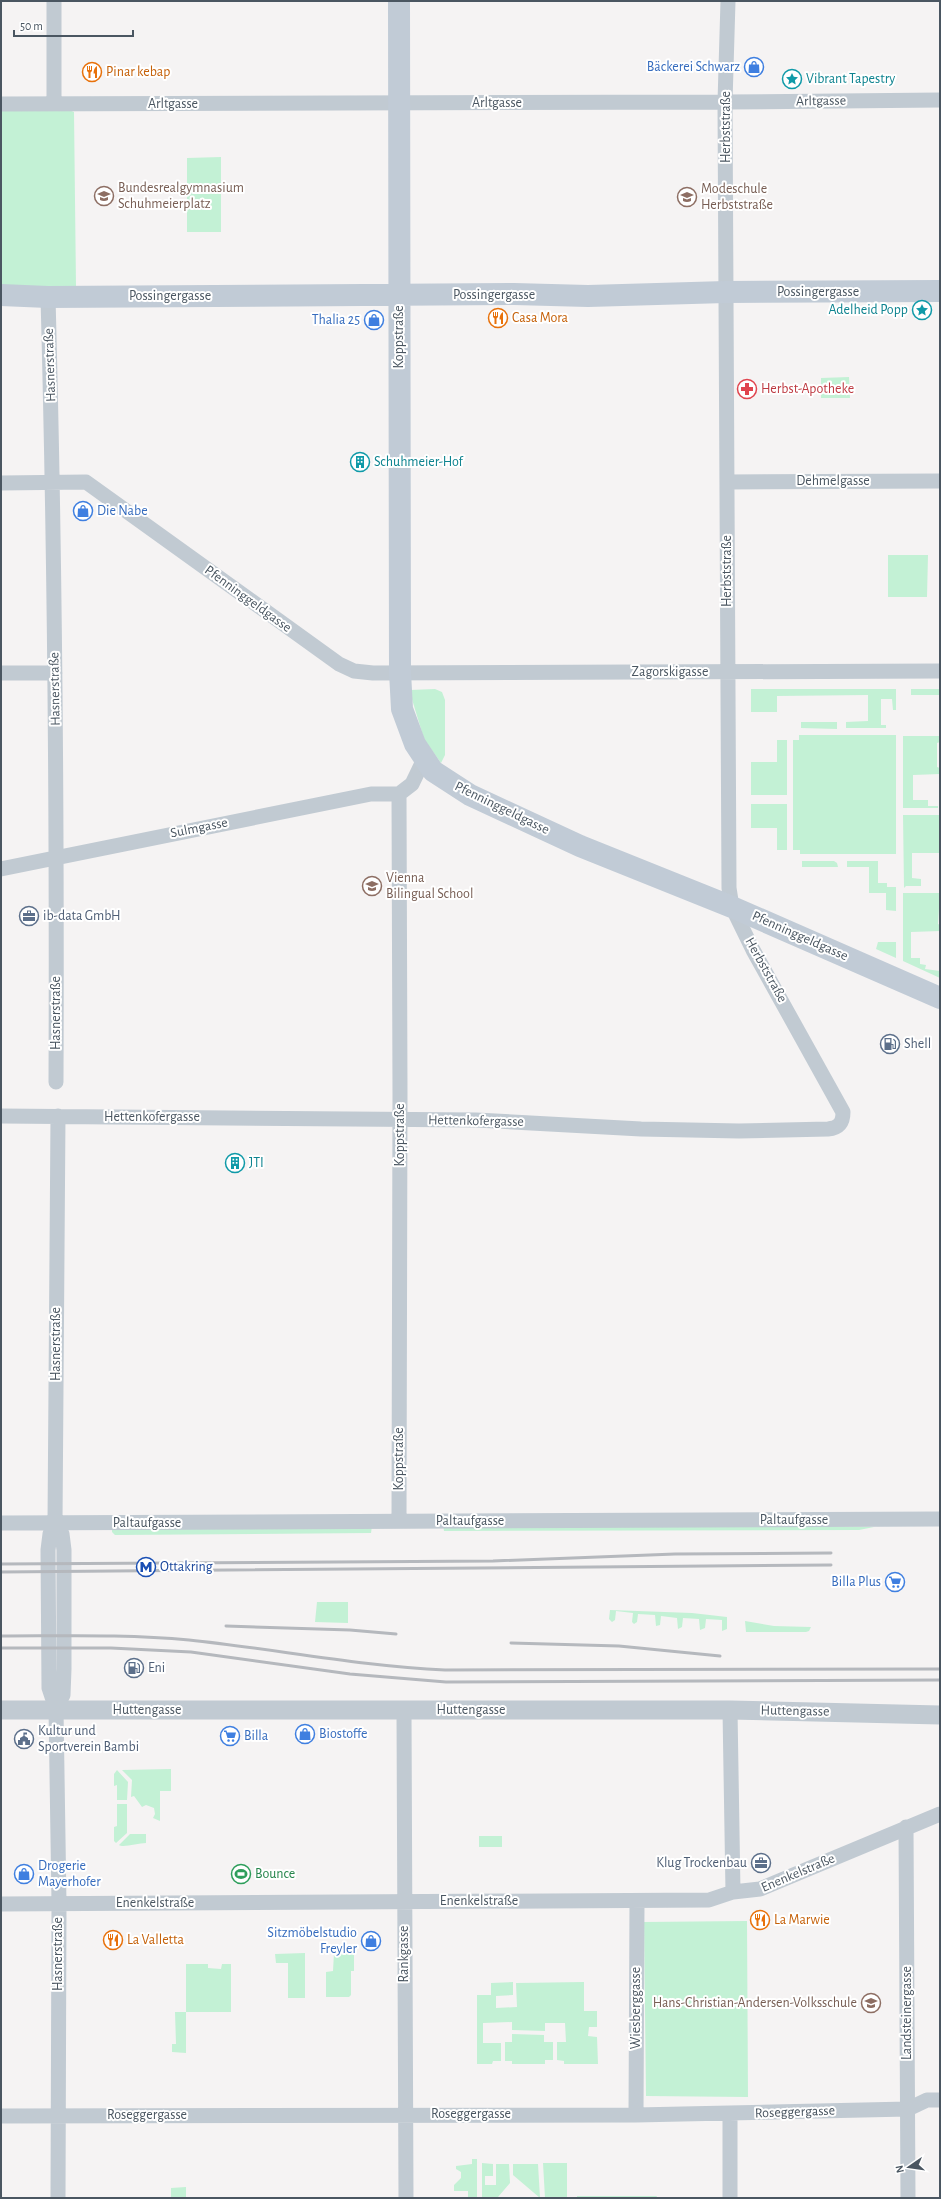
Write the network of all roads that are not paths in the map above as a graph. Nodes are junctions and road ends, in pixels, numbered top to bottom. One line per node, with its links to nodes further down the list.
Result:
1 (54, 1): 8 (street)
2 (399, 1): 6 (main road, Koppstraße)
3 (728, 1): 5 (street, Herbststraße)
4 (940, 100): 5 (street, Arltgasse)
5 (726, 102): 6 (street, Arltgasse); 10 (street, Herbststraße)
6 (400, 103): 8 (street, Arltgasse); 12 (main road, Koppstraße)
7 (1, 104): 8 (street, Arltgasse)
8 (54, 104)
9 (940, 291): 10 (main road, Possingergasse)
10 (726, 292): 12 (main road, Possingergasse); 15 (street, Herbststraße)
11 (1, 295): 13 (main road, Possingergasse)
12 (399, 296): 13 (main road, Possingergasse); 19 (main road, Koppstraße)
13 (48, 297): 17 (street, Hasnerstraße)
14 (940, 481): 15 (street, Dehmelgasse)
15 (727, 482): 20 (street, Herbststraße)
16 (1, 483): 17 (street, Pfenninggeldgasse)
17 (53, 483): 19 (street, Pfenninggeldgasse); 21 (street, Hasnerstraße)
18 (940, 670): 20 (street, Zagorskigasse)
19 (400, 672): 20 (street, Zagorskigasse); 23 (main road, Pfenninggeldgasse)
20 (727, 672): 27 (street, Herbststraße)
21 (55, 673): 22 (street); 25 (street, Hasnerstraße)
22 (1, 674)
23 (424, 759): 24 (street); 27 (main road, Pfenninggeldgasse)
24 (399, 794): 25 (street, Sulmgasse); 33 (street, Koppstraße)
25 (57, 857): 26 (street, Sulmgasse); 29 (street, Hasnerstraße)
26 (1, 869)
27 (732, 907): 28 (main road, Pfenninggeldgasse); 30 (street, Herbststraße)
28 (940, 998)
29 (56, 1082)
30 (843, 1112): 33 (street, Hettenkofergasse)
31 (1, 1116): 32 (street, Hettenkofergasse)
32 (58, 1116): 33 (street, Hettenkofergasse); 37 (street, Hasnerstraße)
33 (400, 1119): 35 (street, Koppstraße)
34 (940, 1519): 35 (street, Paltaufgasse)
35 (399, 1521): 37 (street, Paltaufgasse)
36 (1, 1523): 37 (street, Paltaufgasse)
37 (55, 1523): 38 (street, Hasnerstraße)
38 (56, 1709): 39 (street, Huttengasse); 41 (street, Huttengasse); 48 (street, Hasnerstraße)
39 (1, 1710)
40 (730, 1710): 41 (street, Huttengasse); 42 (street, Huttengasse); 45 (street)
41 (404, 1711): 46 (street, Rankgasse)
42 (940, 1715)
43 (940, 1814): 44 (street, Enenkelstraße)
44 (906, 1827): 45 (street, Enenkelstraße); 51 (street, Landsteinergasse)
45 (733, 1892): 47 (street, Enenkelstraße)
46 (404, 1901): 47 (street, Enenkelstraße); 48 (street, Enenkelstraße); 52 (street, Rankgasse)
47 (636, 1901): 54 (street, Wiesberggasse)
48 (59, 1903): 49 (street, Enenkelstraße); 56 (street, Hasnerstraße)
49 (1, 1904)
50 (940, 2100): 51 (street, Roseggergasse)
51 (908, 2109): 53 (street, Roseggergasse); 60 (street, Landsteinergasse)
52 (405, 2114): 54 (street, Roseggergasse); 56 (street, Roseggergasse); 58 (street, Rankgasse)
53 (730, 2114): 54 (street, Roseggergasse); 59 (street)
54 (636, 2115)
55 (1, 2116): 56 (street, Roseggergasse)
56 (58, 2116): 57 (street, Hasnerstraße)
57 (58, 2198)
58 (406, 2198)
59 (730, 2198)
60 (908, 2198)

